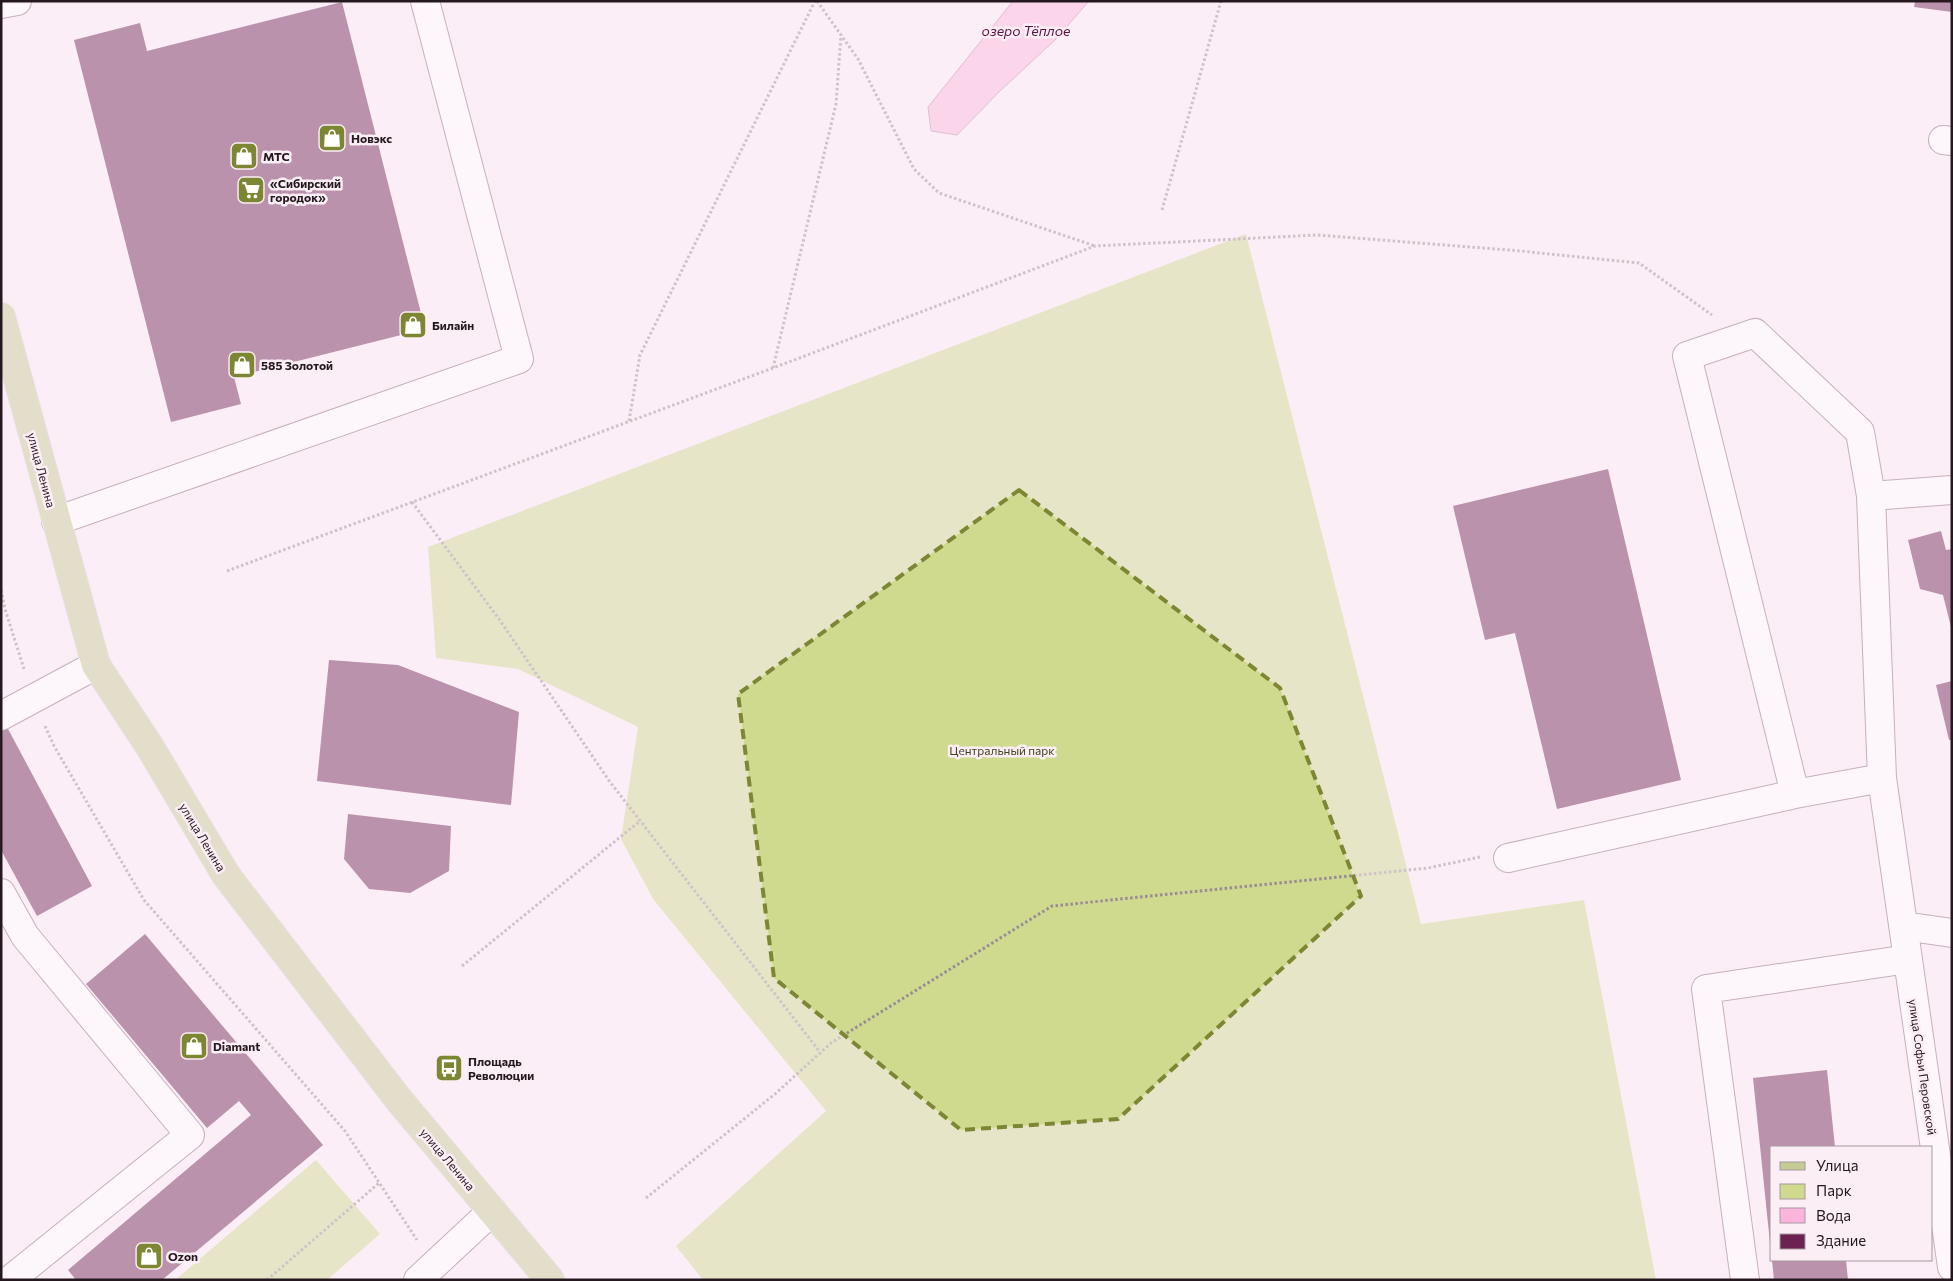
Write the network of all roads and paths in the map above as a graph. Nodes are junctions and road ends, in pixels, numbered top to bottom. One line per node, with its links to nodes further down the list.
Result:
1 (17, 1): 5 (street)
2 (425, 1): 16 (street)
3 (816, 1): 6 (path); 12 (path)
4 (1221, 1): 7 (path)
5 (1, 4)
6 (841, 34): 8 (path); 11 (path)
7 (1162, 210)
8 (1095, 246): 10 (path); 11 (path)
9 (1, 317): 16 (main road, улица Ленина)
10 (1743, 338): 14 (street, улица Софьи Перовской); 23 (street)
11 (774, 368): 12 (path)
12 (629, 421): 15 (path)
13 (1952, 490): 14 (street)
14 (1871, 496): 22 (street, улица Софьи Перовской)
15 (412, 502): 17 (path); 24 (path)
16 (56, 521): 19 (main road, улица Ленина)
17 (227, 571)
18 (1, 590): 20 (path)
19 (96, 665): 20 (street); 34 (main road, улица Ленина)
20 (34, 699): 21 (street); 32 (path)
21 (1, 716)
22 (1882, 778): 23 (street); 27 (street, улица Софьи Перовской)
23 (1795, 794): 25 (street)
24 (640, 821): 30 (path); 31 (path)
25 (1496, 857): 31 (path)
26 (1, 893): 37 (street)
27 (1903, 926): 28 (street); 29 (street, улица Софьи Перовской)
28 (1952, 933)
29 (1908, 959): 35 (street, улица Софьи Перовской); 40 (street)
30 (462, 966)
31 (820, 1052): 33 (path)
32 (379, 1183): 36 (path); 38 (path)
33 (646, 1198)
34 (492, 1211): 36 (street); 39 (main road, улица Ленина)
35 (1952, 1267)
36 (426, 1273)
37 (15, 1278)
38 (267, 1280)
39 (550, 1280)
40 (1744, 1280)

